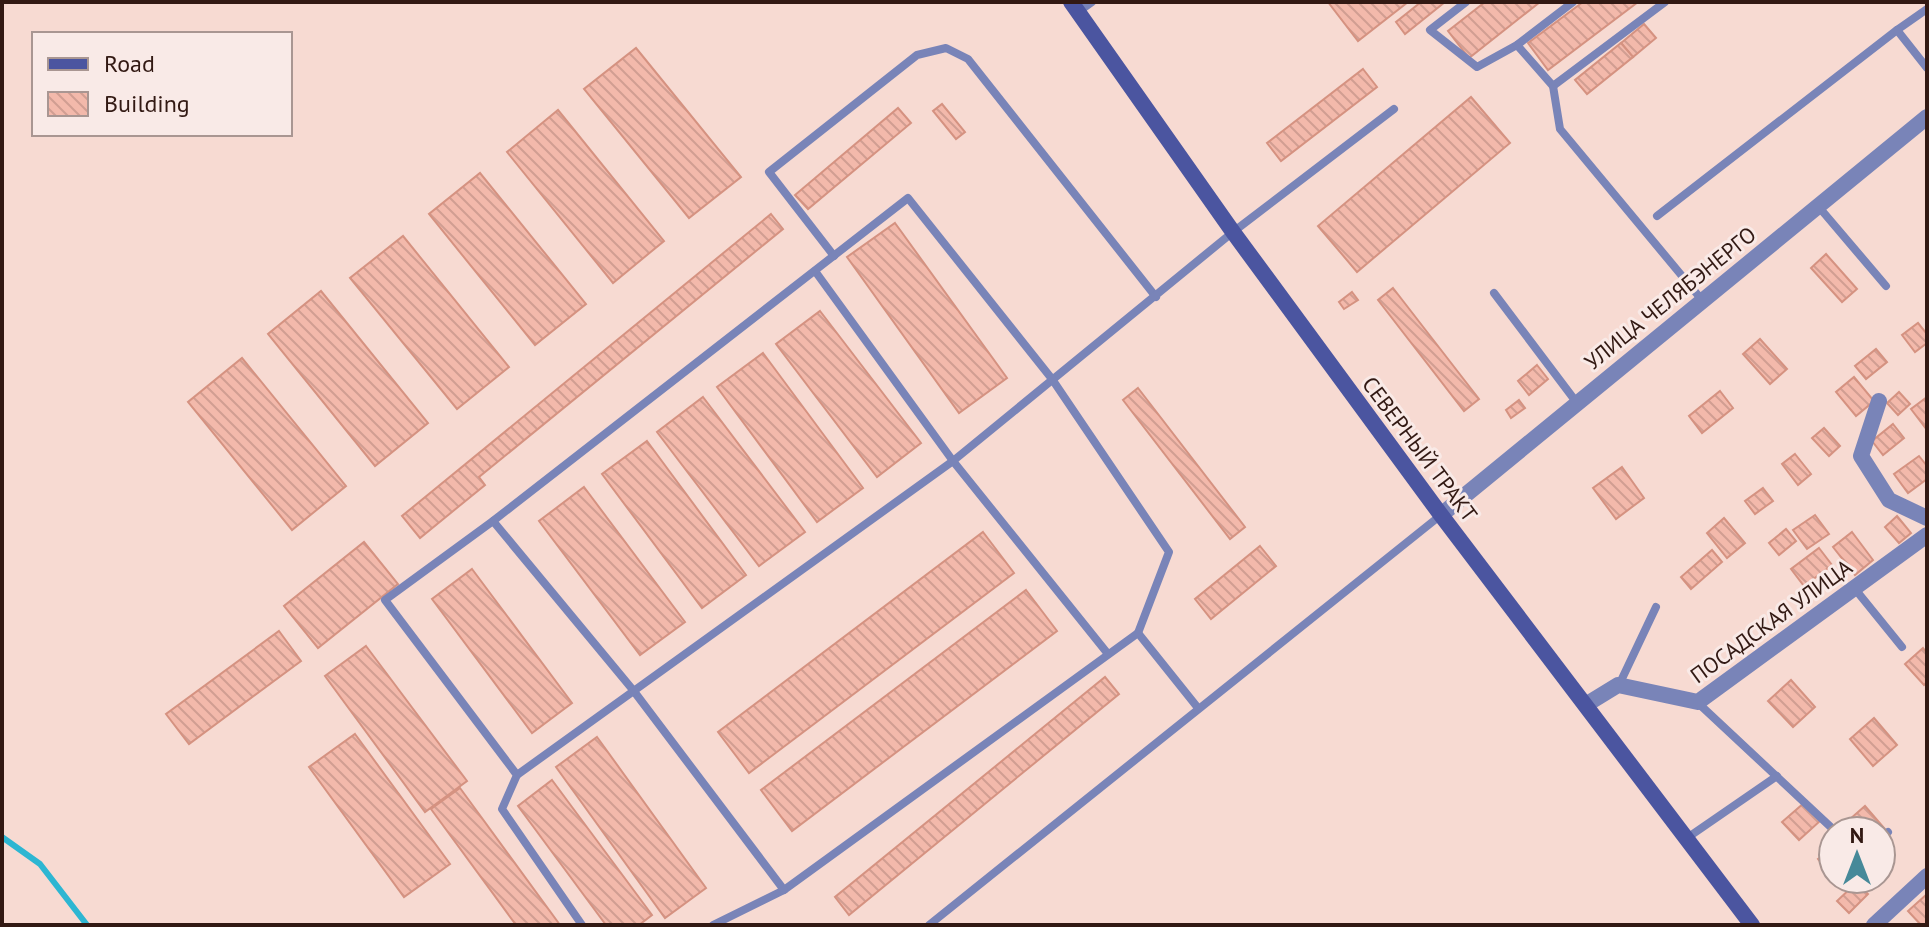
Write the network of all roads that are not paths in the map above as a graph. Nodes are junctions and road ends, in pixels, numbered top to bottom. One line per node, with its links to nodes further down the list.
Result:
1 (1466, 2): 7 (lane)
2 (1573, 2): 7 (lane)
3 (1665, 2): 9 (lane)
4 (1081, 5): 14 (main road, СЕВЕРНЫЙ ТРАКТ)
5 (1927, 9): 6 (lane)
6 (1897, 30): 8 (lane); 13 (lane)
7 (1517, 45): 9 (lane)
8 (1927, 68)
9 (1553, 86): 20 (lane)
10 (1394, 109): 14 (lane)
11 (1927, 117): 12 (street, УЛИЦА ЧЕЛЯБЭНЕРГО)
12 (1818, 205): 17 (lane); 20 (street, УЛИЦА ЧЕЛЯБЭНЕРГО)
13 (1657, 216)
14 (1233, 232): 19 (lane); 25 (main road, СЕВЕРНЫЙ ТРАКТ)
15 (834, 256): 16 (lane); 19 (lane); 21 (lane)
16 (815, 271): 24 (lane); 27 (lane)
17 (1886, 286)
18 (1494, 293): 23 (lane)
19 (1156, 297): 21 (lane)
20 (1702, 300): 23 (street, УЛИЦА ЧЕЛЯБЭНЕРГО)
21 (1052, 379): 24 (lane); 31 (lane)
22 (1879, 401): 26 (street)
23 (1577, 403): 25 (street, УЛИЦА ЧЕЛЯБЭНЕРГО)
24 (953, 461): 33 (lane); 35 (lane)
25 (1441, 515): 37 (main road, СЕВЕРНЫЙ ТРАКТ); 38 (lane)
26 (1927, 518)
27 (493, 521): 35 (lane); 39 (lane)
28 (1927, 535): 29 (street, ПОСАДСКАЯ УЛИЦА)
29 (1855, 589): 32 (lane); 36 (street, ПОСАДСКАЯ УЛИЦА)
30 (1656, 607): 34 (lane)
31 (1138, 633): 33 (lane); 38 (lane)
32 (1902, 647)
33 (1108, 654): 44 (lane)
34 (1618, 685): 36 (street, ПОСАДСКАЯ УЛИЦА); 37 (street)
35 (633, 690): 39 (lane); 44 (lane)
36 (1698, 702): 40 (lane)
37 (1587, 704): 42 (main road, СЕВЕРНЫЙ ТРАКТ)
38 (1198, 708): 48 (lane)
39 (517, 775): 46 (lane)
40 (1777, 776): 41 (lane); 42 (lane)
41 (1818, 815)
42 (1687, 838): 45 (main road, СЕВЕРНЫЙ ТРАКТ)
43 (1927, 876): 50 (street)
44 (784, 890): 47 (lane)
45 (1748, 919): 49 (main road, СЕВЕРНЫЙ ТРАКТ)
46 (582, 925)
47 (713, 925)
48 (929, 925)
49 (1759, 925)
50 (1874, 925)

